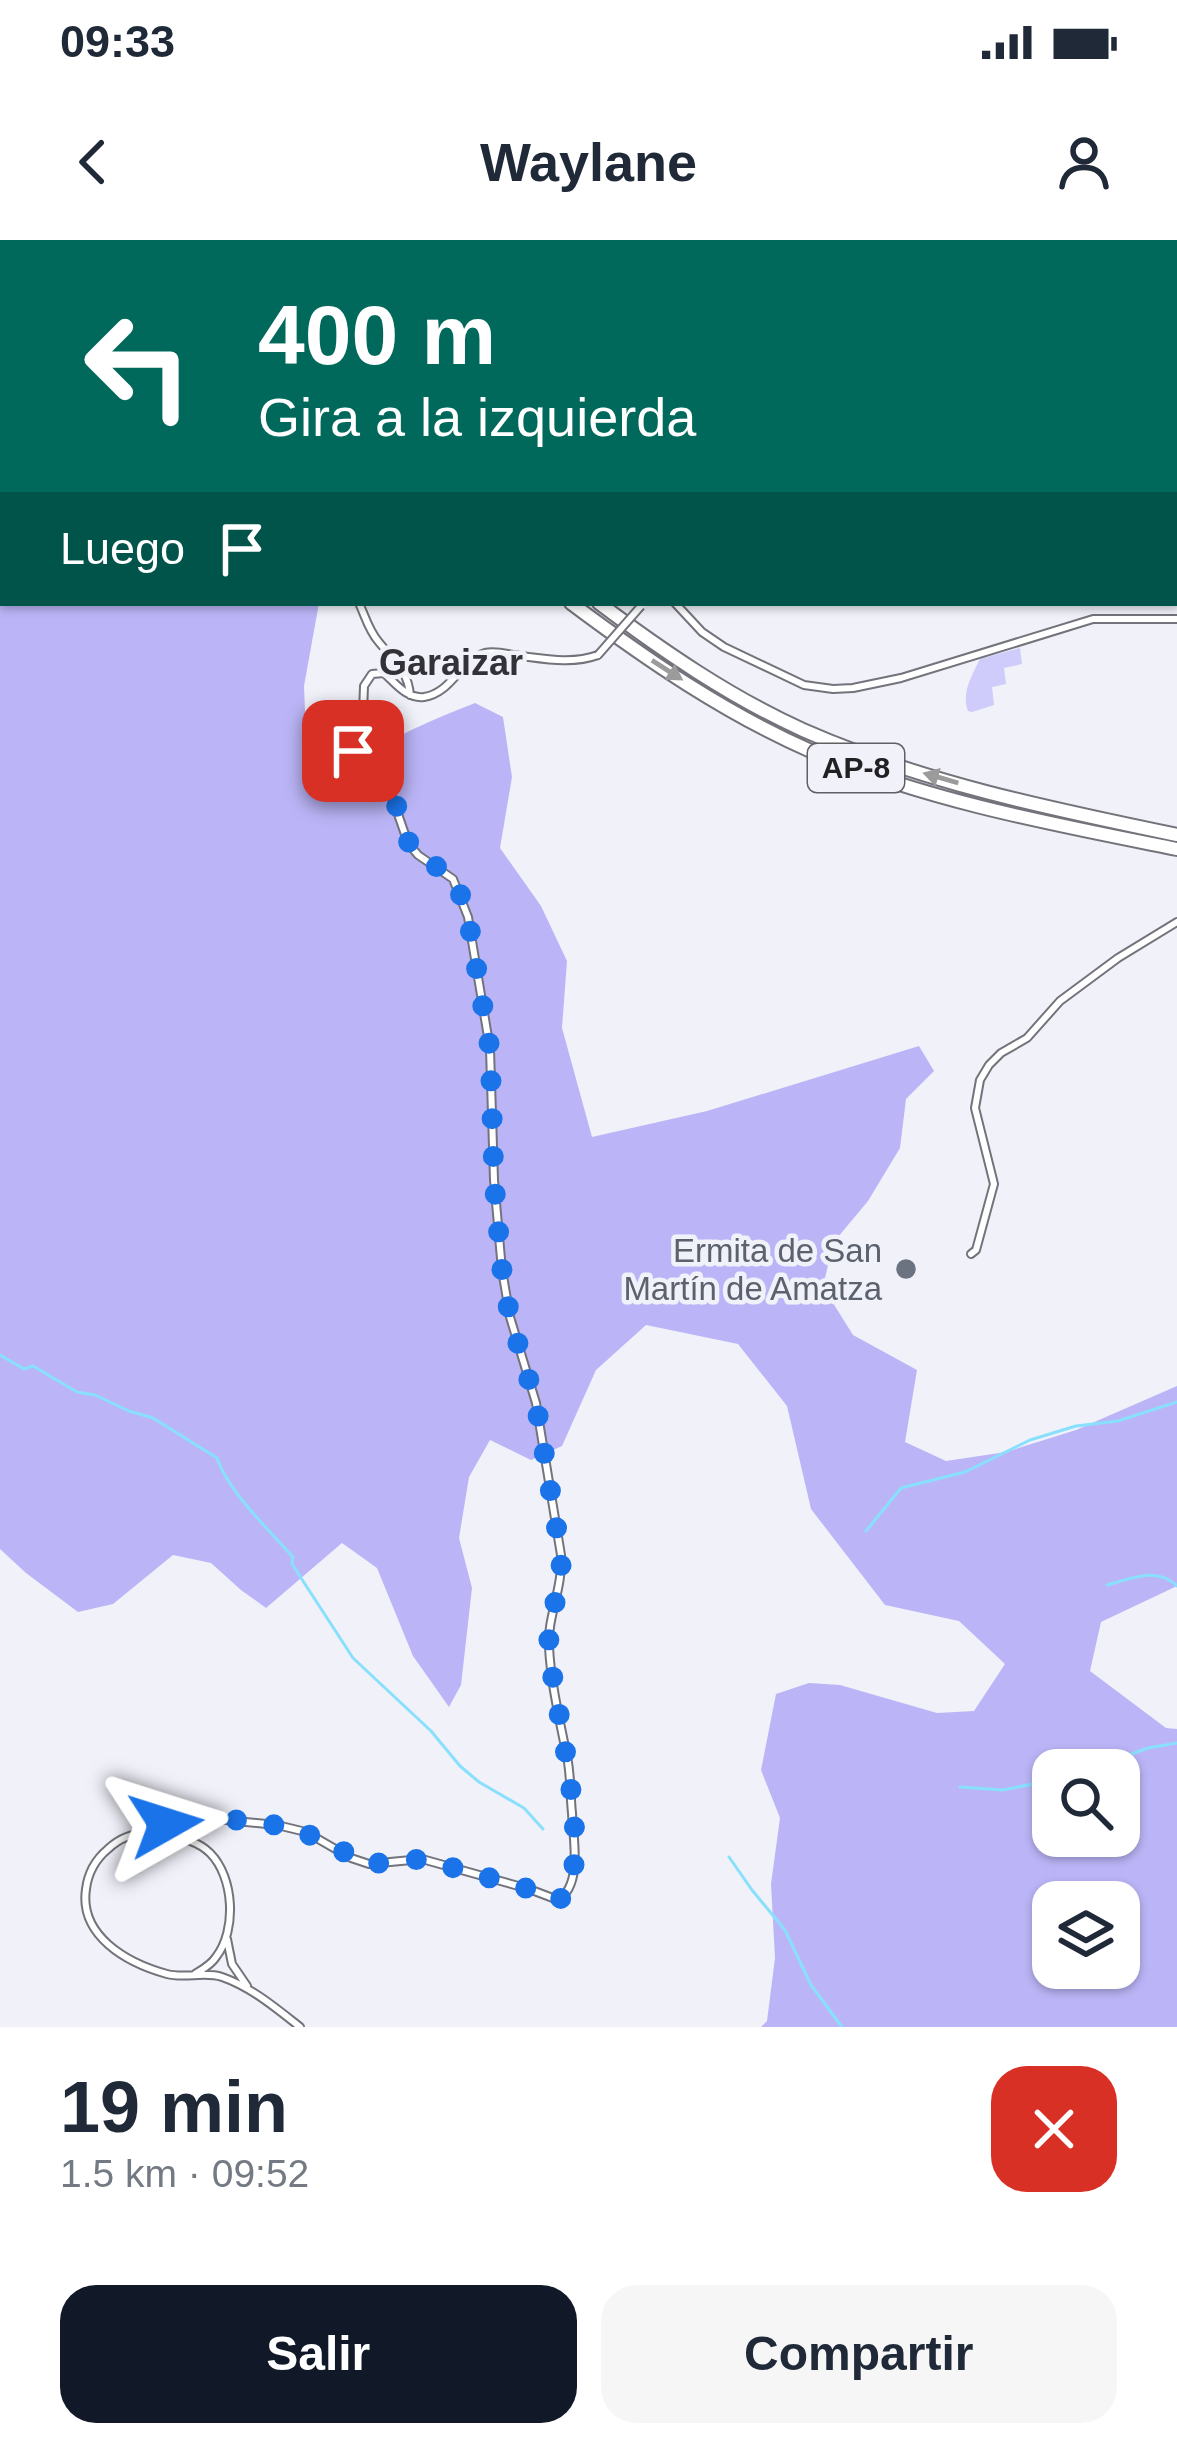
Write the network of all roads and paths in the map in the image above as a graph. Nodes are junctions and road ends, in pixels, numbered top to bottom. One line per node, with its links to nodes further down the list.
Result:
1 (360, 606): 7 (street)
2 (575, 606): 9 (highway, AP-8, one-way to 9)
3 (603, 606): 8 (highway, AP-8, one-way to 3)
4 (642, 606): 7 (street, bridge)
5 (678, 606): 6 (street)
6 (1177, 619)
7 (410, 695): 12 (street)
8 (1177, 835)
9 (1177, 850)
10 (1177, 922): 11 (street)
11 (971, 1254)
12 (170, 1816): 13 (street); 14 (street)
13 (141, 1833): 14 (street); 16 (street)
14 (164, 1834): 15 (street)
15 (226, 1934): 16 (street); 17 (street)
16 (195, 1974): 17 (street)
17 (249, 1989): 18 (street)
18 (300, 2027)

